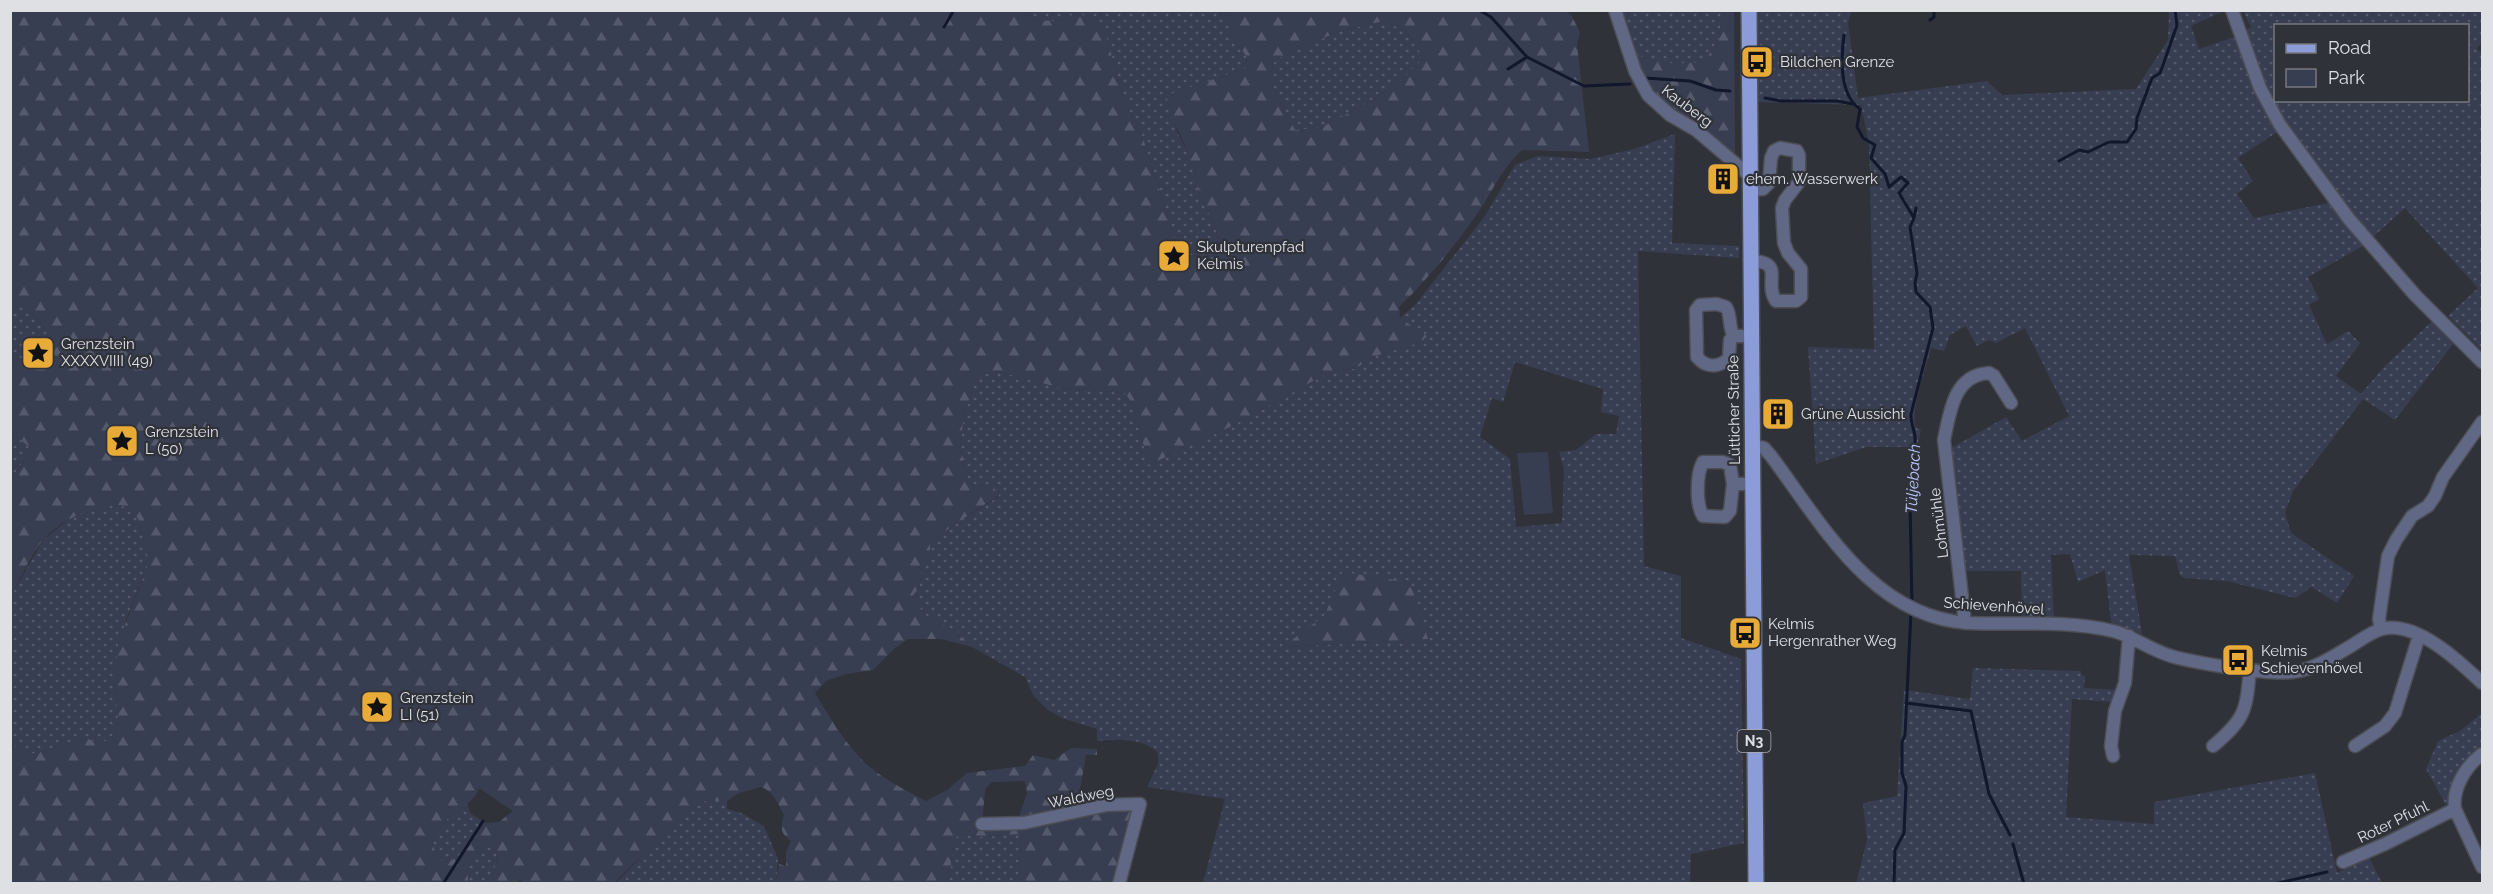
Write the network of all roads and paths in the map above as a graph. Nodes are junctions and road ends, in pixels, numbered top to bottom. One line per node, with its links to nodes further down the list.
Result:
1 (1615, 10): 4 (street, Kauberg)
2 (1749, 10): 4 (main road, Lütticher Straße)
3 (2232, 10): 8 (street)
4 (1750, 183): 5 (main road, Lütticher Straße / N3); 5 (street)
5 (1752, 261): 7 (main road, Lütticher Straße / N3)
6 (1734, 336): 6 (street, Lütticher Straße); 7 (street, Lütticher Straße)
7 (1751, 336): 11 (main road, Lütticher Straße / N3)
8 (2482, 362)
9 (2012, 403): 14 (street, Lohmühle)
10 (2482, 422): 15 (street)
11 (1752, 445): 13 (main road, Lütticher Straße / N3); 14 (street, Schievenhövel)
12 (1733, 484): 12 (street, Lütticher Straße); 13 (street, Lütticher Straße)
13 (1753, 484): 29 (main road, Lütticher Straße / N3)
14 (1965, 623): 16 (street, Schievenhövel)
15 (2381, 629): 17 (street); 18 (street, Schievenhövel)
16 (2129, 636): 18 (street, Schievenhövel); 23 (street)
17 (2419, 636): 19 (street); 21 (street)
18 (2250, 669): 20 (street)
19 (2482, 683)
20 (2213, 746)
21 (2355, 746)
22 (2482, 754): 24 (street)
23 (2113, 756)
24 (2455, 809): 26 (street, Roter Pfuhl); 27 (street)
25 (982, 824): 28 (street, Waldweg)
26 (2343, 862)
27 (2482, 867)
28 (1119, 884)
29 (1756, 884)

